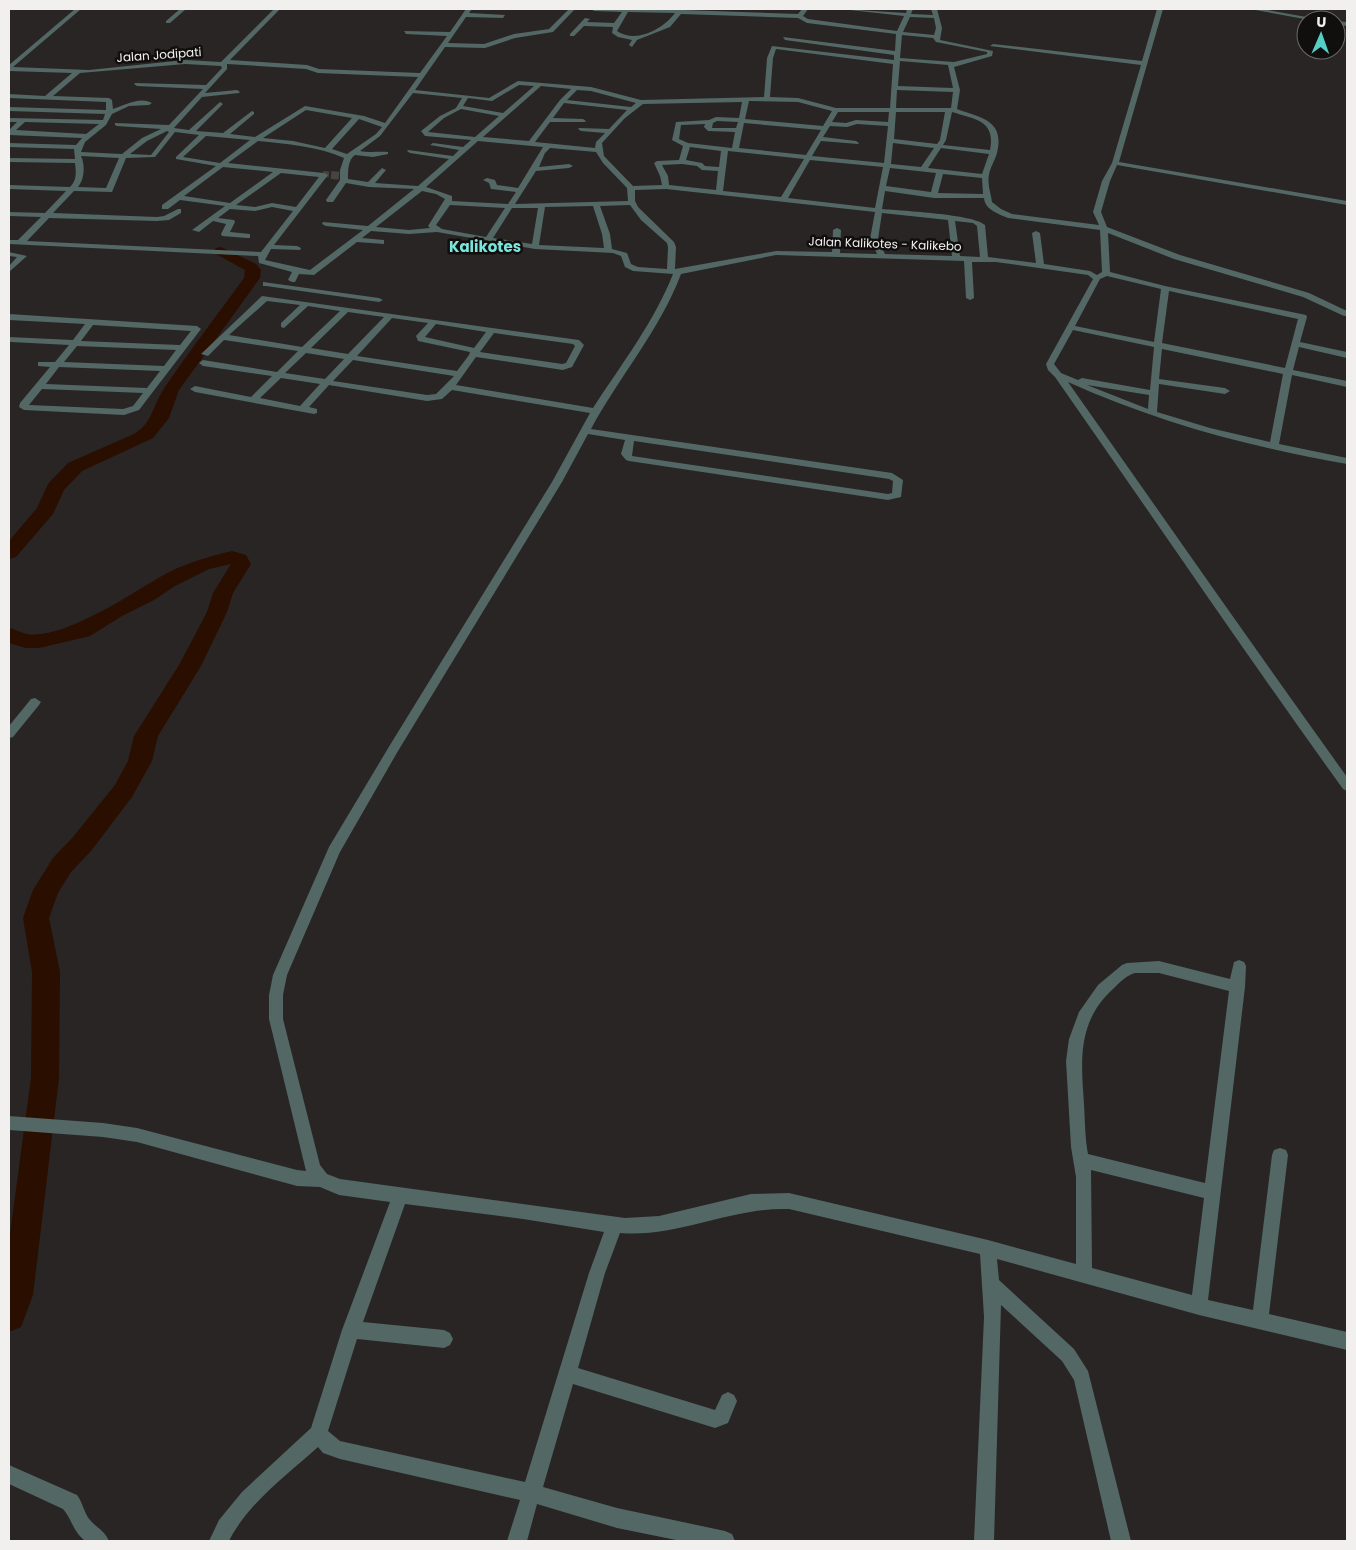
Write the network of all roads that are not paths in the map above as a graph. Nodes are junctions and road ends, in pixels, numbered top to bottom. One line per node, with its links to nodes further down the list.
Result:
1 (78, 9): 42 (street)
2 (183, 9): 24 (street)
3 (277, 9): 39 (street)
4 (469, 9): 16 (street)
5 (572, 9): 35 (street)
6 (594, 9): 12 (street); 26 (street)
7 (805, 9): 19 (street)
8 (855, 9): 15 (street); 17 (street)
9 (934, 9): 21 (street)
10 (1160, 9): 41 (street)
11 (1253, 9): 20 (street)
12 (626, 10): 13 (street); 27 (street)
13 (680, 10): 14 (street); 27 (street)
14 (751, 11): 19 (street)
15 (909, 12): 21 (street); 30 (street)
16 (464, 15): 18 (street); 22 (street)
17 (840, 15): 23 (street); 30 (street)
18 (503, 16)
19 (800, 16): 23 (street)
20 (1296, 16)
21 (936, 17): 33 (street)
22 (460, 21): 25 (street); 31 (street)
23 (807, 21): 28 (street)
24 (168, 22)
25 (486, 22)
26 (583, 24): 27 (street); 32 (street)
27 (616, 26)
28 (801, 26)
29 (795, 31): 34 (street)
30 (899, 33): 33 (street); 38 (street)
31 (451, 34): 35 (street); 35 (street)
32 (572, 35)
33 (937, 37): 40 (street)
34 (785, 38): 37 (street); 38 (street)
35 (444, 43): 45 (street)
36 (993, 46): 41 (street)
37 (774, 47): 38 (street); 64 (street)
38 (896, 58): 40 (street); 53 (street)
39 (225, 63): 43 (street, Jalan Jodipati); 45 (street); 51 (street, Jalan Jodipati)
40 (953, 64): 56 (street)
41 (1143, 64): 126 (street)
42 (9, 68): 43 (street, Jalan Jodipati)
43 (79, 71): 46 (street)
44 (9, 75): 46 (street)
45 (422, 75): 57 (street)
46 (72, 77): 47 (street); 55 (street)
47 (98, 78)
48 (137, 84): 49 (street)
49 (156, 84): 51 (street); 69 (street)
50 (540, 84): 52 (street); 62 (street); 80 (street)
51 (209, 87): 60 (street, Jalan Jodipati)
52 (576, 87): 66 (street); 67 (street)
53 (896, 88): 56 (street); 76 (street)
54 (9, 89): 55 (street)
55 (55, 90): 58 (street); 63 (street)
56 (957, 90): 77 (street)
57 (410, 91): 62 (street); 90 (street)
58 (99, 92)
59 (237, 92): 60 (street)
60 (201, 95): 92 (street, Jalan Jodipati)
61 (9, 96): 63 (street)
62 (466, 96): 71 (street)
63 (48, 97): 74 (street); 78 (street)
64 (767, 99): 65 (street); 75 (street)
65 (746, 100): 67 (street); 84 (street)
66 (562, 101): 73 (street); 83 (street)
67 (641, 102): 73 (street)
68 (149, 103): 69 (street)
69 (134, 104): 78 (street)
70 (220, 104): 96 (street)
71 (459, 108): 80 (street); 101 (street)
72 (9, 109): 74 (street)
73 (633, 109): 94 (street)
74 (34, 110): 78 (street); 85 (street)
75 (836, 110): 76 (street); 91 (street)
76 (894, 110): 77 (street); 89 (street)
77 (951, 110): 110 (street); 117 (street)
78 (112, 112): 86 (street)
79 (252, 113): 99 (street)
80 (505, 115): 101 (street)
81 (357, 117): 90 (street); 100 (street); 113 (street)
82 (9, 120): 85 (street)
83 (549, 120): 94 (street); 104 (street)
84 (742, 120): 87 (street); 91 (street); 93 (street)
85 (22, 121): 86 (street); 95 (street)
86 (105, 122): 98 (street)
87 (710, 122): 93 (street); 109 (street)
88 (117, 124): 92 (street)
89 (892, 124): 91 (street); 103 (street)
90 (386, 126): 120 (street)
91 (827, 126): 102 (street)
92 (172, 129): 96 (street); 121 (street); 121 (street, Jalan Jodipati)
93 (739, 130): 115 (street)
94 (612, 131): 114 (street)
95 (9, 132): 98 (street)
96 (190, 133): 97 (street)
97 (204, 134): 99 (street); 127 (street)
98 (90, 136): 119 (street)
99 (225, 136): 100 (street)
100 (258, 138): 113 (street); 127 (street)
101 (478, 138): 104 (street); 112 (street)
102 (820, 139): 105 (street); 123 (street)
103 (891, 141): 110 (street); 129 (street)
104 (531, 143): 108 (street)
105 (856, 143)
106 (9, 145): 119 (street)
107 (433, 145): 112 (street)
108 (549, 145): 114 (street); 131 (street)
109 (687, 145): 111 (street); 125 (street)
110 (939, 146): 117 (street); 136 (street)
111 (725, 148): 115 (street); 132 (street)
112 (464, 149): 122 (street)
113 (327, 150): 120 (street)
114 (599, 150): 144 (street)
115 (735, 150): 123 (street)
116 (410, 151): 122 (street)
117 (994, 152): 138 (street)
118 (386, 153): 120 (street)
119 (78, 154): 121 (street); 124 (street); 146 (street)
120 (352, 154): 139 (street)
121 (124, 156): 146 (street)
122 (454, 158): 130 (street)
123 (808, 158): 129 (street); 154 (street)
124 (9, 160)
125 (682, 162): 132 (street); 143 (street)
126 (1115, 163): 158 (street); 171 (street)
127 (222, 165): 133 (street); 152 (street)
128 (569, 166): 131 (street)
129 (888, 167): 136 (street); 145 (street)
130 (441, 169): 135 (street); 147 (street)
131 (534, 169): 148 (street)
132 (722, 169): 149 (street)
133 (281, 170): 160 (street); 163 (street)
134 (382, 170): 141 (street)
135 (449, 170)
136 (923, 170): 137 (street)
137 (940, 172): 138 (street); 150 (street)
138 (986, 176): 151 (street)
139 (344, 180): 141 (street); 153 (street)
140 (487, 180): 148 (street)
141 (370, 184): 147 (street)
142 (9, 187): 146 (street)
143 (666, 187): 144 (street); 149 (street)
144 (631, 188): 156 (street)
145 (882, 188): 150 (street); 164 (street)
146 (74, 189): 167 (street)
147 (419, 189): 155 (street); 172 (street)
148 (521, 190): 161 (street)
149 (720, 193): 154 (street)
150 (934, 196): 151 (street)
151 (986, 196): 171 (street)
152 (176, 197): 159 (street); 160 (street)
153 (330, 200)
154 (783, 200): 164 (street)
155 (448, 203): 161 (street); 174 (street)
156 (632, 203): 157 (street); 196 (street)
157 (596, 204): 162 (street); 186 (street)
158 (1347, 204)
159 (165, 206)
160 (231, 206): 163 (street); 169 (street)
161 (509, 206): 162 (street); 179 (street)
162 (542, 206): 183 (street)
163 (297, 208): 185 (street)
164 (879, 210): 168 (street); 189 (street)
165 (178, 211): 167 (street)
166 (9, 214): 167 (street)
167 (47, 216): 182 (street)
168 (951, 217): 190 (street); 192 (street)
169 (212, 220): 173 (street); 177 (street)
170 (326, 224): 172 (street)
171 (1104, 228): 197 (street); 208 (street)
172 (367, 229): 174 (street); 178 (street)
173 (196, 230)
174 (436, 230): 179 (street)
175 (837, 230): 188 (street)
176 (1036, 234): 193 (street)
177 (246, 236)
178 (355, 239): 181 (street); 195 (street)
179 (488, 240): 183 (street)
180 (9, 242): 182 (street)
181 (381, 242)
182 (20, 243): 185 (street)
183 (535, 247): 186 (street)
184 (297, 248): 185 (street)
185 (266, 250): 195 (street)
186 (608, 250): 196 (street, Jalan Kalikotes - Kalikebo)
187 (9, 254): 194 (street)
188 (836, 255): 189 (street, Jalan Kalikotes - Kalikebo); 196 (street, Jalan Kalikotes - Kalikebo)
189 (881, 255): 190 (street, Jalan Kalikotes - Kalikebo)
190 (956, 259): 191 (street, Jalan Kalikotes - Kalikebo)
191 (968, 259): 192 (street, Jalan Kalikotes - Kalikebo); 205 (street)
192 (984, 260): 193 (street, Jalan Kalikotes - Kalikebo)
193 (1040, 266): 198 (street, Jalan Kalikotes - Kalikebo)
194 (10, 269)
195 (297, 271): 199 (street)
196 (674, 272): 247 (street)
197 (1106, 274): 198 (street); 201 (street)
198 (1097, 278): 216 (street)
199 (292, 280)
200 (266, 284): 202 (street)
201 (1165, 288): 208 (street); 222 (street)
202 (348, 296): 206 (street); 209 (street)
203 (251, 297): 204 (street)
204 (265, 298): 207 (street); 218 (street)
205 (970, 298)
206 (379, 300)
207 (306, 304): 209 (street); 215 (street)
208 (1305, 306): 210 (street); 221 (street)
209 (341, 308): 211 (street); 224 (street)
210 (1347, 314)
211 (389, 316): 213 (street); 227 (street)
212 (9, 317): 214 (street)
213 (434, 322): 217 (street); 225 (street)
214 (90, 323): 220 (street); 223 (street)
215 (284, 325)
216 (1070, 327): 222 (street); 234 (street)
217 (491, 331): 225 (street); 225 (street)
218 (222, 337): 224 (street); 233 (street)
219 (11, 339): 220 (street)
220 (75, 343): 223 (street); 229 (street)
221 (1296, 344): 226 (street); 231 (street)
222 (1158, 345): 231 (street); 235 (street)
223 (182, 348): 230 (street)
224 (304, 350): 227 (street); 233 (street)
225 (474, 352): 232 (street)
226 (1347, 354)
227 (352, 357): 232 (street); 236 (street)
228 (41, 364): 229 (street)
229 (58, 364): 230 (street); 238 (street)
230 (166, 369): 242 (street)
231 (1288, 372): 237 (street); 251 (street)
232 (458, 374): 239 (street)
233 (279, 375): 236 (street); 244 (street)
234 (1061, 376): 243 (street); 248 (street); 257 (street)
235 (1155, 381): 241 (street); 243 (street)
236 (328, 382): 239 (street); 245 (street)
237 (1347, 384)
238 (40, 386): 242 (street); 242 (street)
239 (450, 387): 247 (street)
240 (195, 388): 244 (street)
241 (1225, 390)
242 (148, 391)
243 (1153, 393): 248 (street)
244 (253, 400): 245 (street)
245 (302, 409): 246 (street)
246 (314, 411)
247 (596, 411): 249 (street)
248 (1152, 413): 251 (street)
249 (585, 431): 250 (street); 263 (street)
250 (630, 438): 252 (street); 254 (street)
251 (1274, 447): 253 (street)
252 (759, 458): 254 (street); 254 (street)
253 (1347, 461)
254 (752, 477)
255 (35, 702): 256 (street)
256 (9, 734)
257 (1347, 786)
258 (1239, 966): 259 (street)
259 (1238, 987): 262 (street); 264 (street)
260 (9, 1123): 263 (street)
261 (1280, 1156): 271 (street)
262 (1081, 1160): 264 (street); 268 (street)
263 (321, 1179): 265 (street)
264 (1212, 1192): 270 (street)
265 (400, 1196): 266 (street); 272 (street)
266 (614, 1226): 267 (street); 275 (street)
267 (988, 1248): 268 (street); 269 (street)
268 (1084, 1274): 270 (street)
269 (991, 1284): 284 (street); 285 (street)
270 (1199, 1306): 271 (street)
271 (1260, 1320): 274 (street)
272 (351, 1330): 273 (street); 277 (street)
273 (444, 1339)
274 (1347, 1341)
275 (568, 1374): 276 (street); 279 (street)
276 (728, 1401)
277 (318, 1434): 279 (street); 281 (street)
278 (9, 1474): 280 (street)
279 (531, 1493): 282 (street); 283 (street)
280 (100, 1541)
281 (219, 1541)
282 (518, 1541)
283 (725, 1541)
284 (984, 1541)
285 (1121, 1541)

